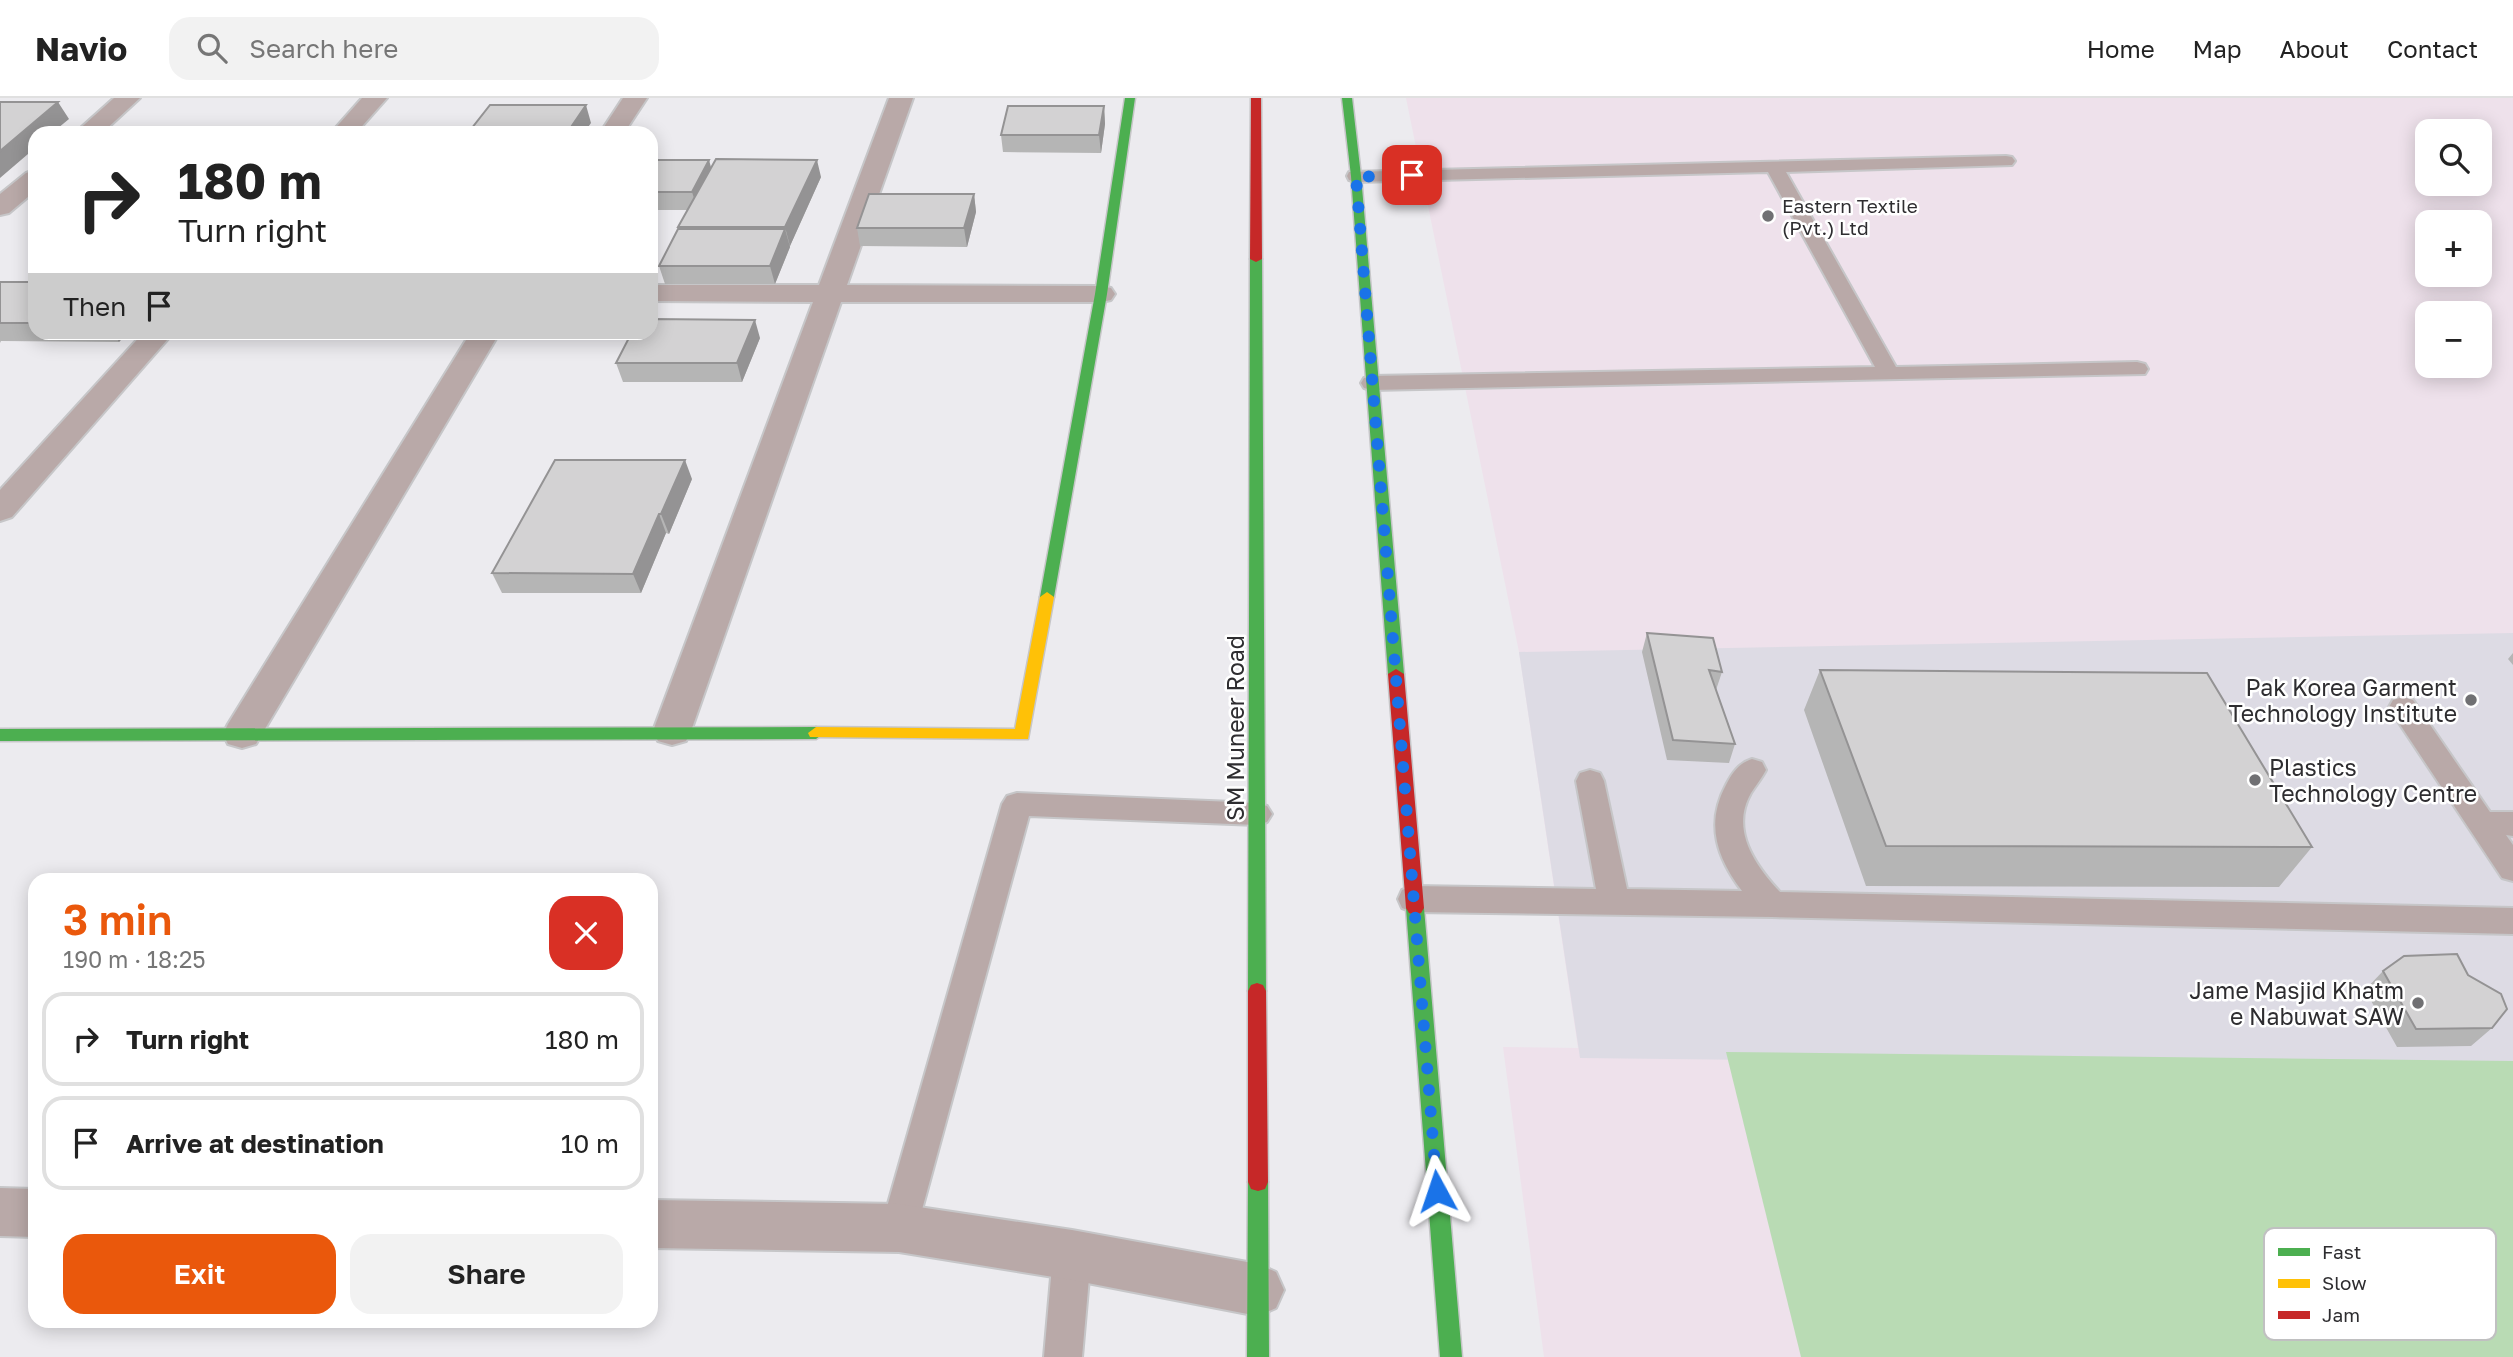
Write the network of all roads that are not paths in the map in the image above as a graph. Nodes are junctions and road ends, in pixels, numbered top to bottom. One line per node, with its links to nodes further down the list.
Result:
1 (128, 98): 8 (street)
2 (375, 98): 9 (street)
3 (635, 98): 10 (street)
4 (901, 98): 17 (street)
5 (1130, 98): 18 (main road)
6 (1256, 98): 31 (main road, SM Muneer Road)
7 (1347, 98): 13 (main road)
8 (95, 126)
9 (349, 126)
10 (617, 126)
11 (2006, 161): 12 (lane)
12 (1774, 166): 13 (lane); 22 (lane)
13 (1356, 177): 23 (main road)
14 (28, 183): 15 (street)
15 (0, 207)
16 (658, 293): 17 (street)
17 (830, 293): 18 (street); 26 (street)
18 (1101, 294): 26 (main road)
19 (153, 340): 24 (street)
20 (481, 340): 27 (street)
21 (2137, 369): 22 (lane)
22 (1889, 373): 23 (lane)
23 (1372, 383): 35 (main road)
24 (0, 510)
25 (2403, 707): 32 (lane)
26 (672, 731): 27 (main road)
27 (242, 734): 28 (main road)
28 (0, 735)
29 (1752, 770): 37 (lane)
30 (1590, 781): 36 (lane)
31 (1258, 814): 42 (lane); 44 (main road, SM Muneer Road)
32 (2482, 823): 33 (lane); 34 (lane)
33 (2513, 824)
34 (2513, 869)
35 (1413, 899): 36 (lane); 47 (main road)
36 (1614, 902): 37 (lane)
37 (1772, 904): 38 (lane)
38 (2513, 921)
39 (0, 1212): 40 (street)
40 (28, 1213)
41 (658, 1224): 42 (street)
42 (899, 1228): 43 (street)
43 (1072, 1255): 44 (street); 45 (lane)
44 (1258, 1290): 46 (main road, SM Muneer Road)
45 (1063, 1357)
46 (1258, 1357)
47 (1451, 1357)

